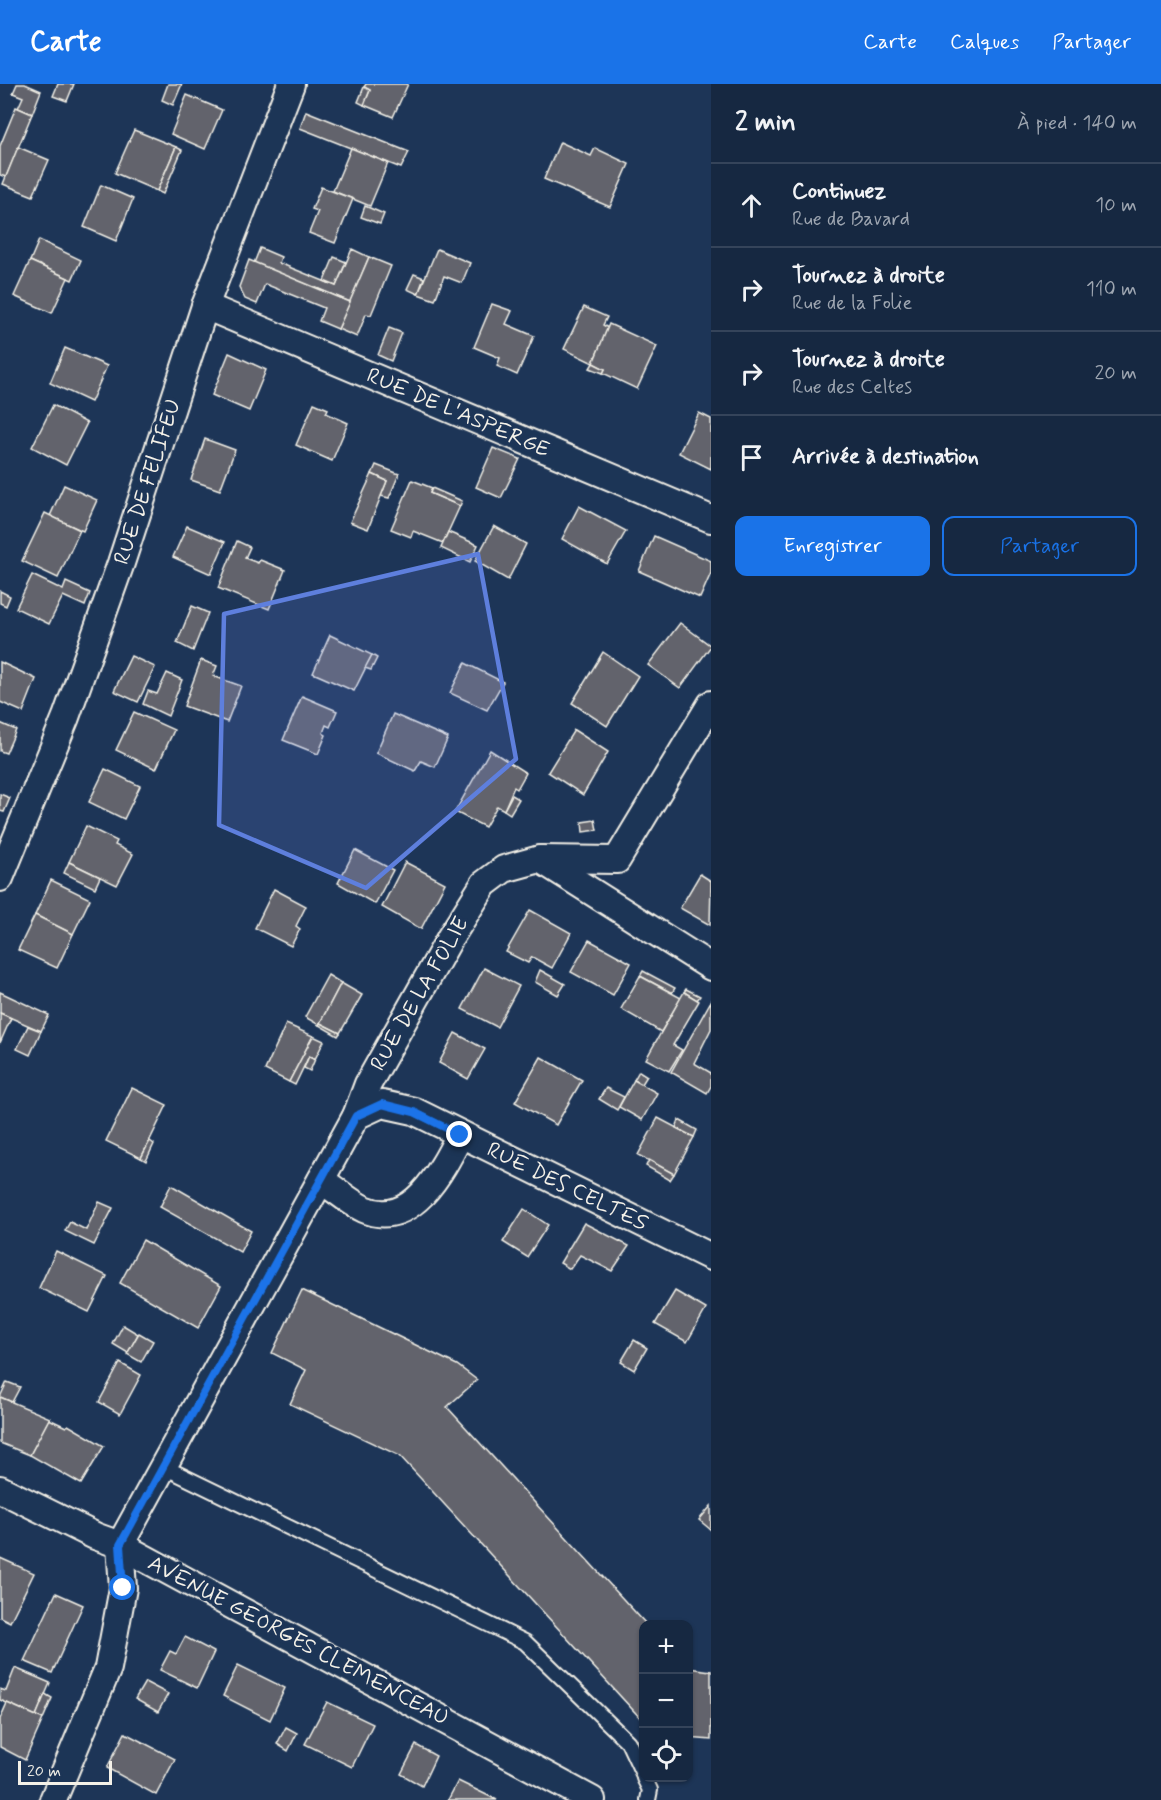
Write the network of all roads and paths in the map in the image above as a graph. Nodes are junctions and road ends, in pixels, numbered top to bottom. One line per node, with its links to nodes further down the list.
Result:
1 (291, 84): 2 (street, RUE DE FELIFEU)
2 (205, 306): 3 (street, RUE DE L'ASPERGE); 6 (street, RUE DE FELIFEU)
3 (711, 519)
4 (711, 704): 5 (street, RUE DE LA FOLIE)
5 (540, 859): 7 (street); 8 (street, RUE DE LA FOLIE)
6 (0, 878)
7 (711, 967)
8 (356, 1116): 9 (street, RUE DES CELTES); 10 (street, RUE DE LA FOLIE)
9 (460, 1135): 10 (street); 11 (street, RUE DES CELTES)
10 (321, 1180): 12 (street, RUE DE LA FOLIE)
11 (711, 1257)
12 (164, 1467): 14 (street, RUE DE LA FOLIE); 15 (lane)
13 (0, 1489): 14 (street, AVENUE GEORGES CLEMENCEAU)
14 (120, 1545): 17 (street); 18 (street, AVENUE GEORGES CLEMENCEAU)
15 (639, 1766)
16 (646, 1782): 19 (lane)
17 (53, 1800)
18 (592, 1800)
19 (648, 1800)

